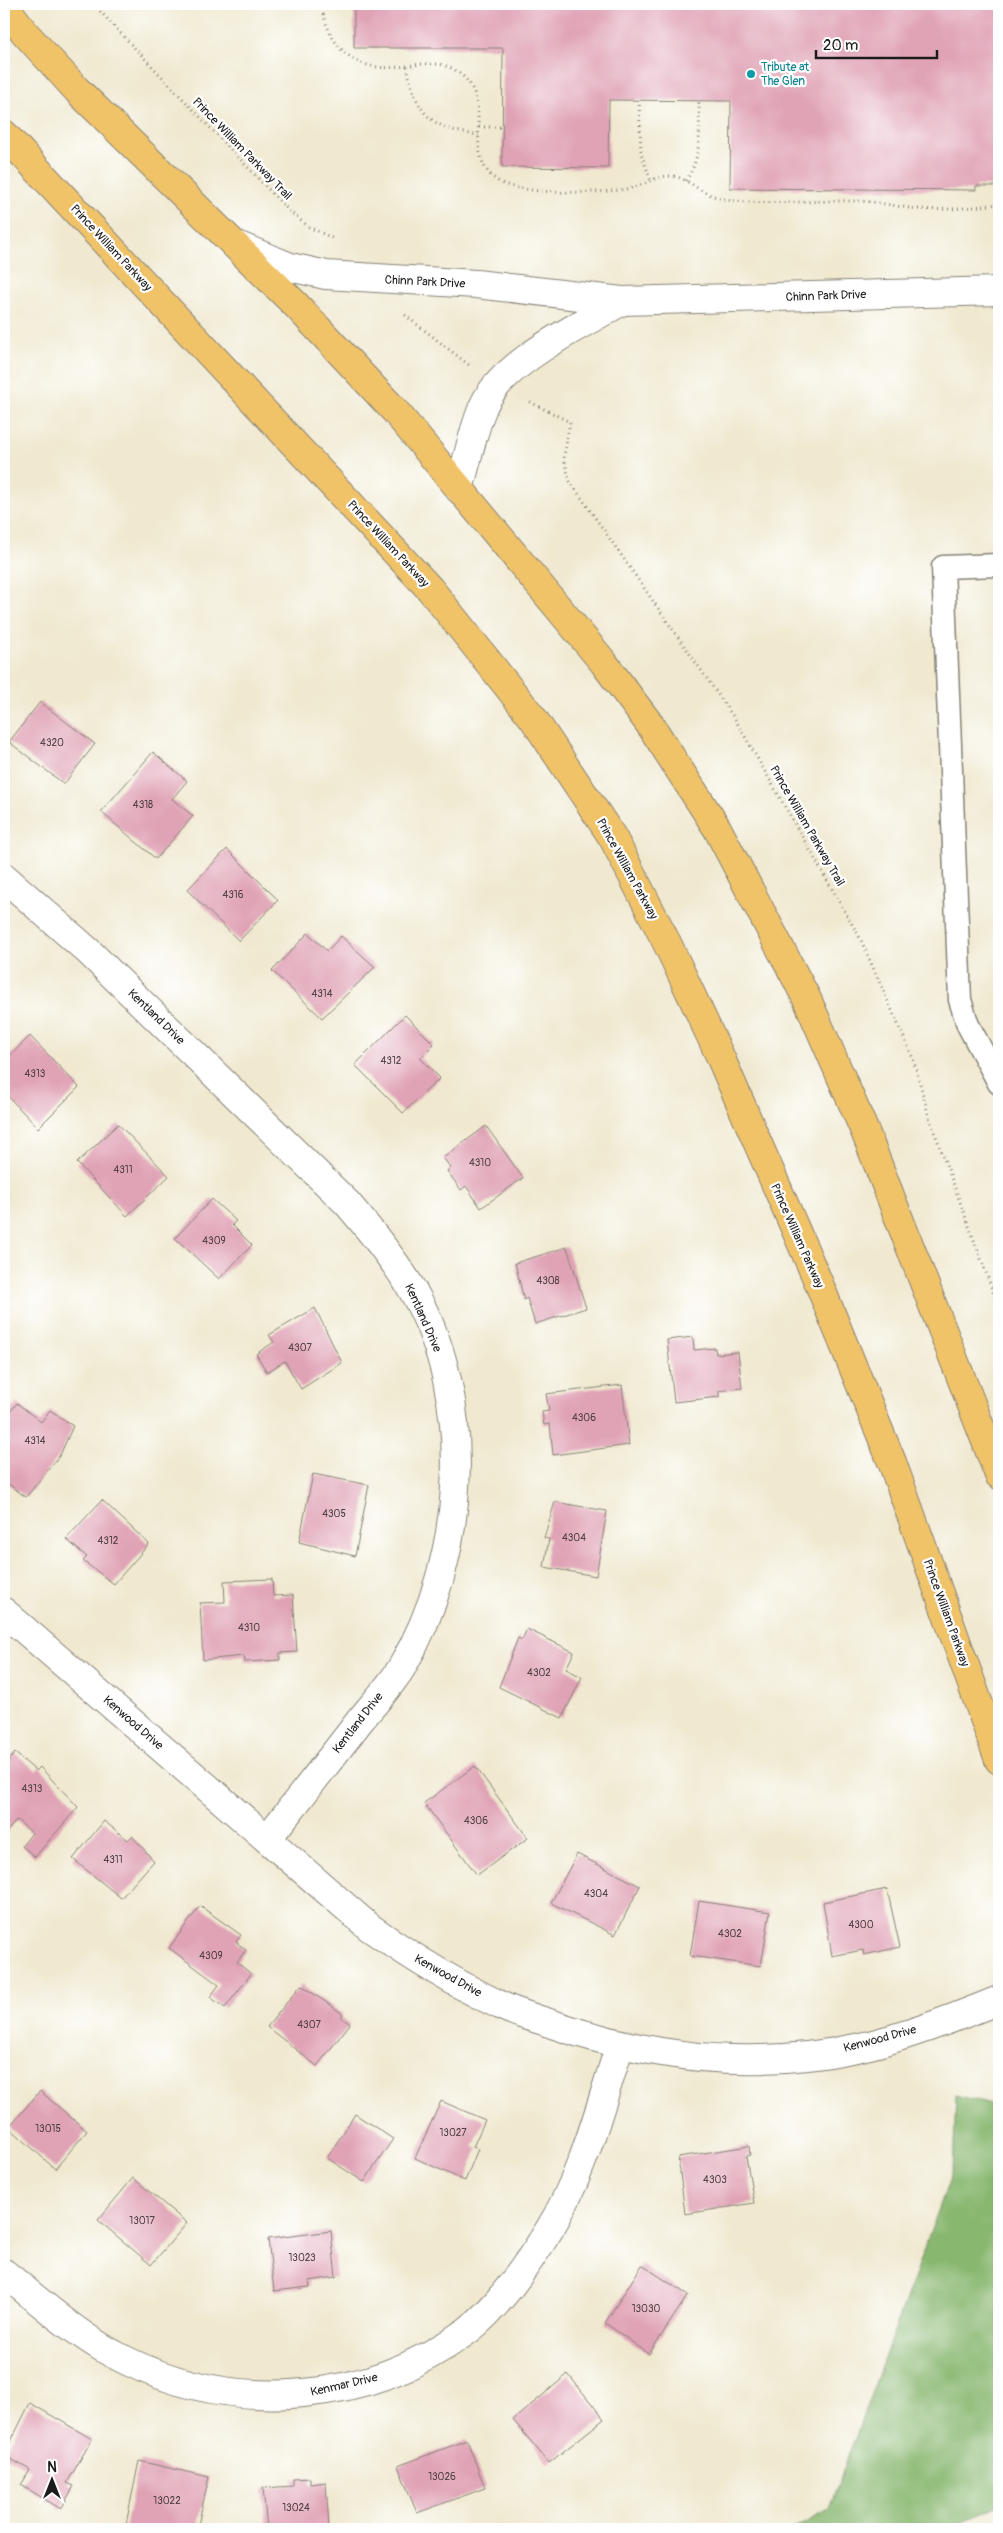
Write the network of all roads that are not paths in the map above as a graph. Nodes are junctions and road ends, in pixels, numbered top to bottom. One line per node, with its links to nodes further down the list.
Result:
1 (4, 5): 3 (highway)
2 (4, 134): 13 (highway, Prince William Parkway)
3 (232, 243): 5 (street, Chinn Park Drive); 6 (highway)
4 (999, 291): 5 (street, Chinn Park Drive)
5 (622, 301): 6 (street, Chinn Park Drive)
6 (459, 488): 10 (highway)
7 (999, 565): 9 (lane)
8 (4, 877): 14 (street, Kentland Drive)
9 (999, 1083)
10 (992, 1437): 11 (highway)
11 (999, 1476)
12 (4, 1612): 14 (street, Kenwood Drive)
13 (999, 1760)
14 (267, 1839): 16 (street, Kenwood Drive)
15 (999, 2000): 16 (street, Kenwood Drive)
16 (620, 2045): 17 (street, Kenmar Drive)
17 (4, 2274)

